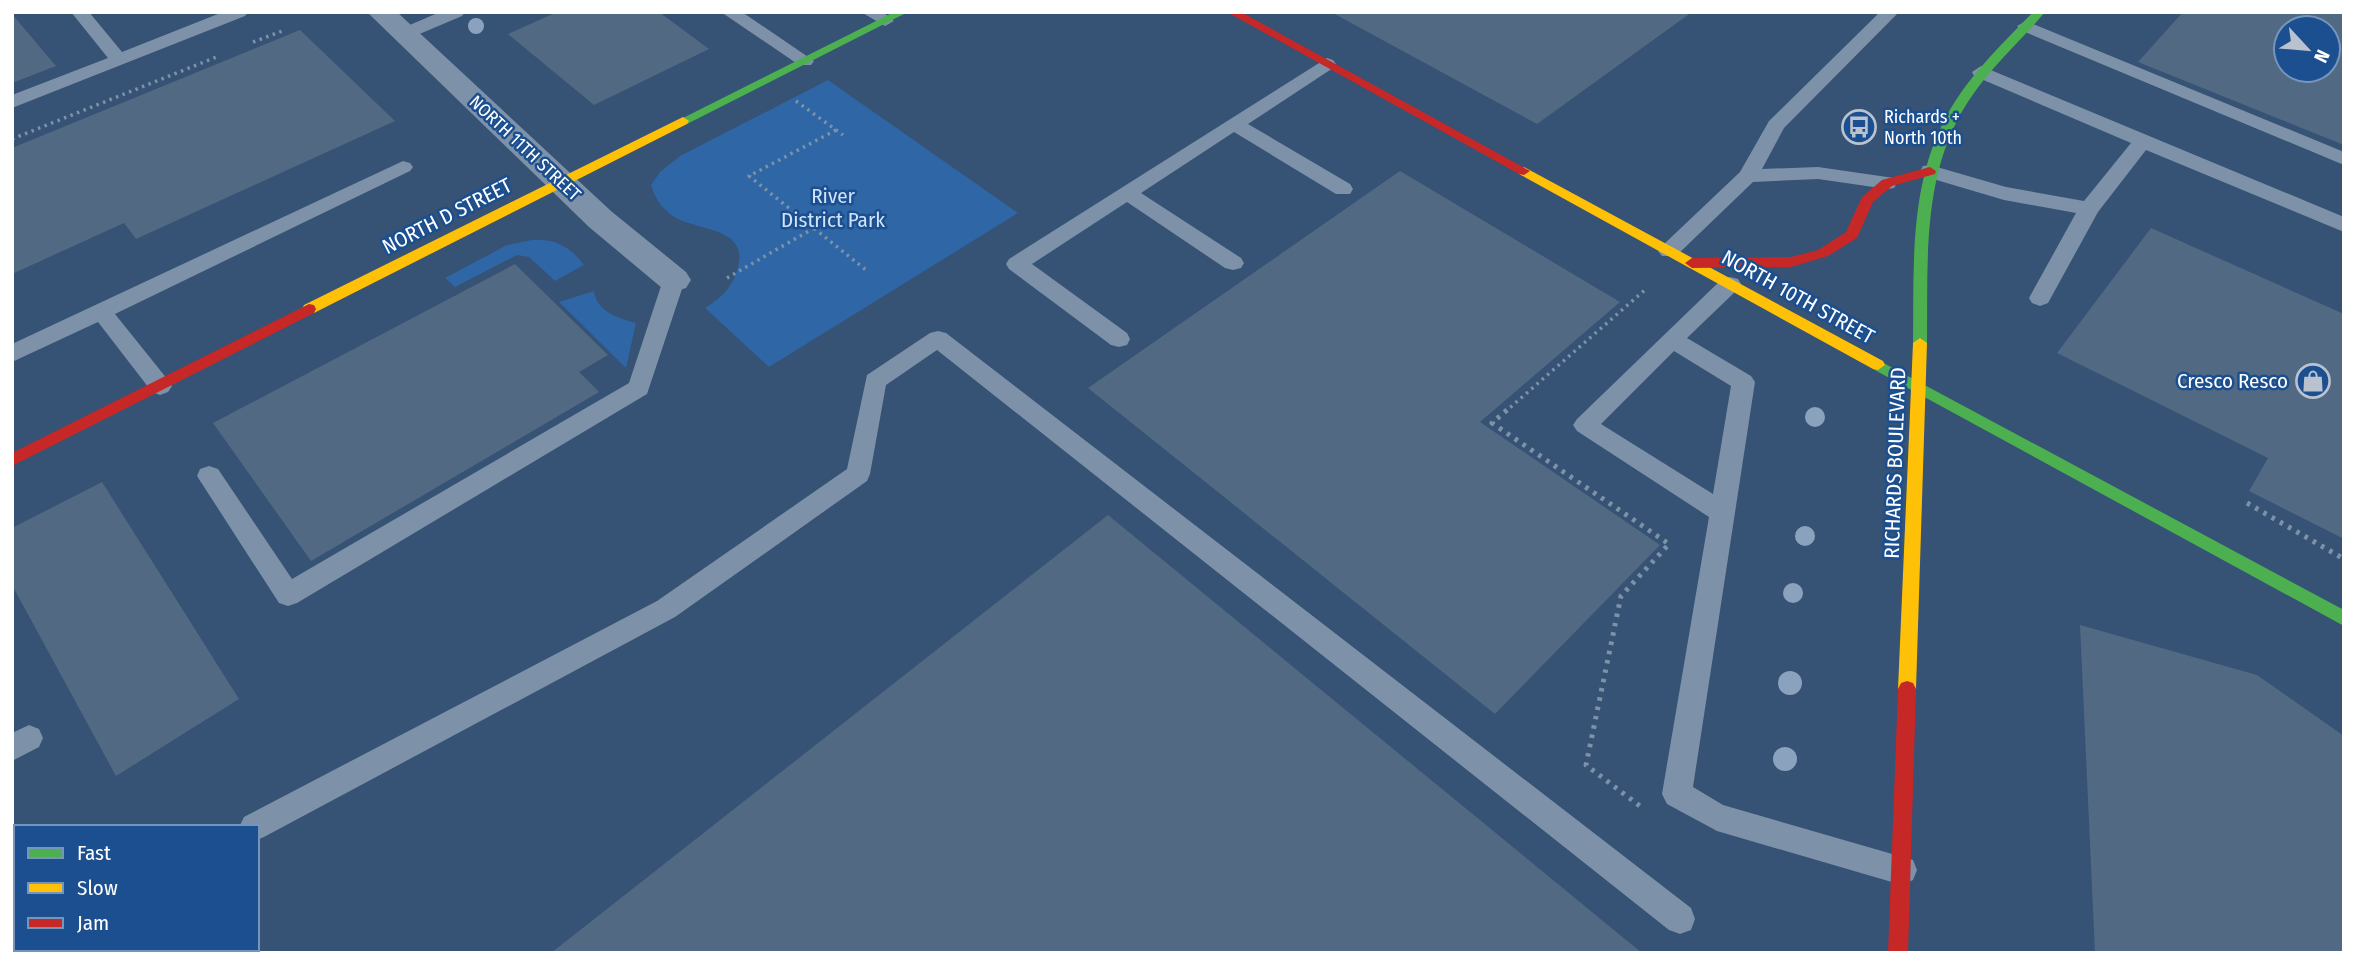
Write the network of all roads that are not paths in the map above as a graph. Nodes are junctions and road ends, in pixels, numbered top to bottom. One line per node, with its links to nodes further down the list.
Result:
1 (80, 12): 14 (lane)
2 (239, 12): 10 (lane)
3 (381, 12): 13 (street, NORTH 11TH STREET)
4 (456, 12): 13 (lane)
5 (730, 12): 15 (lane)
6 (903, 12): 11 (street, NORTH D STREET)
7 (1232, 12): 16 (street, NORTH 10TH STREET)
8 (1890, 12): 24 (lane)
9 (2040, 12): 12 (street, RICHARDS BOULEVARD)
10 (216, 16): 14 (lane)
11 (877, 17): 15 (street, NORTH D STREET)
12 (2026, 26): 17 (street, RICHARDS BOULEVARD); 21 (lane)
13 (404, 34): 25 (street, NORTH 11TH STREET)
14 (119, 60): 18 (lane)
15 (805, 61): 25 (street, NORTH D STREET)
16 (1327, 64): 19 (lane); 31 (street, NORTH 10TH STREET)
17 (1981, 72): 20 (lane); 23 (street, RICHARDS BOULEVARD)
18 (12, 102)
19 (1234, 124): 27 (lane); 28 (lane)
20 (2143, 141): 29 (lane); 30 (lane)
21 (2344, 159)
22 (403, 167): 37 (lane)
23 (1930, 171): 26 (street); 29 (lane); 42 (street, RICHARDS BOULEVARD)
24 (1748, 176): 26 (lane); 31 (lane)
25 (561, 181): 34 (street, NORTH 11TH STREET); 41 (street, NORTH D STREET)
26 (1887, 183): 33 (street)
27 (1343, 189)
28 (1127, 193): 32 (lane); 38 (lane)
29 (2089, 209): 36 (lane)
30 (2344, 225)
31 (1669, 251): 33 (street, NORTH 10TH STREET)
32 (1233, 263)
33 (1692, 263): 35 (street, NORTH 10TH STREET)
34 (674, 280): 44 (lane)
35 (1730, 284): 39 (lane); 42 (street, NORTH 10TH STREET)
36 (2040, 298)
37 (101, 311): 40 (lane); 41 (lane)
38 (1119, 339)
39 (1672, 339): 45 (lane); 45 (lane)
40 (12, 354)
41 (160, 386): 43 (street, NORTH D STREET)
42 (1918, 387): 46 (street, NORTH 10TH STREET); 48 (street, RICHARDS BOULEVARD)
43 (12, 460)
44 (209, 475)
45 (1722, 513): 48 (lane)
46 (2344, 619)
47 (258, 825): 49 (lane)
48 (1902, 870): 50 (street, RICHARDS BOULEVARD)
49 (1680, 919)
50 (1898, 953)

